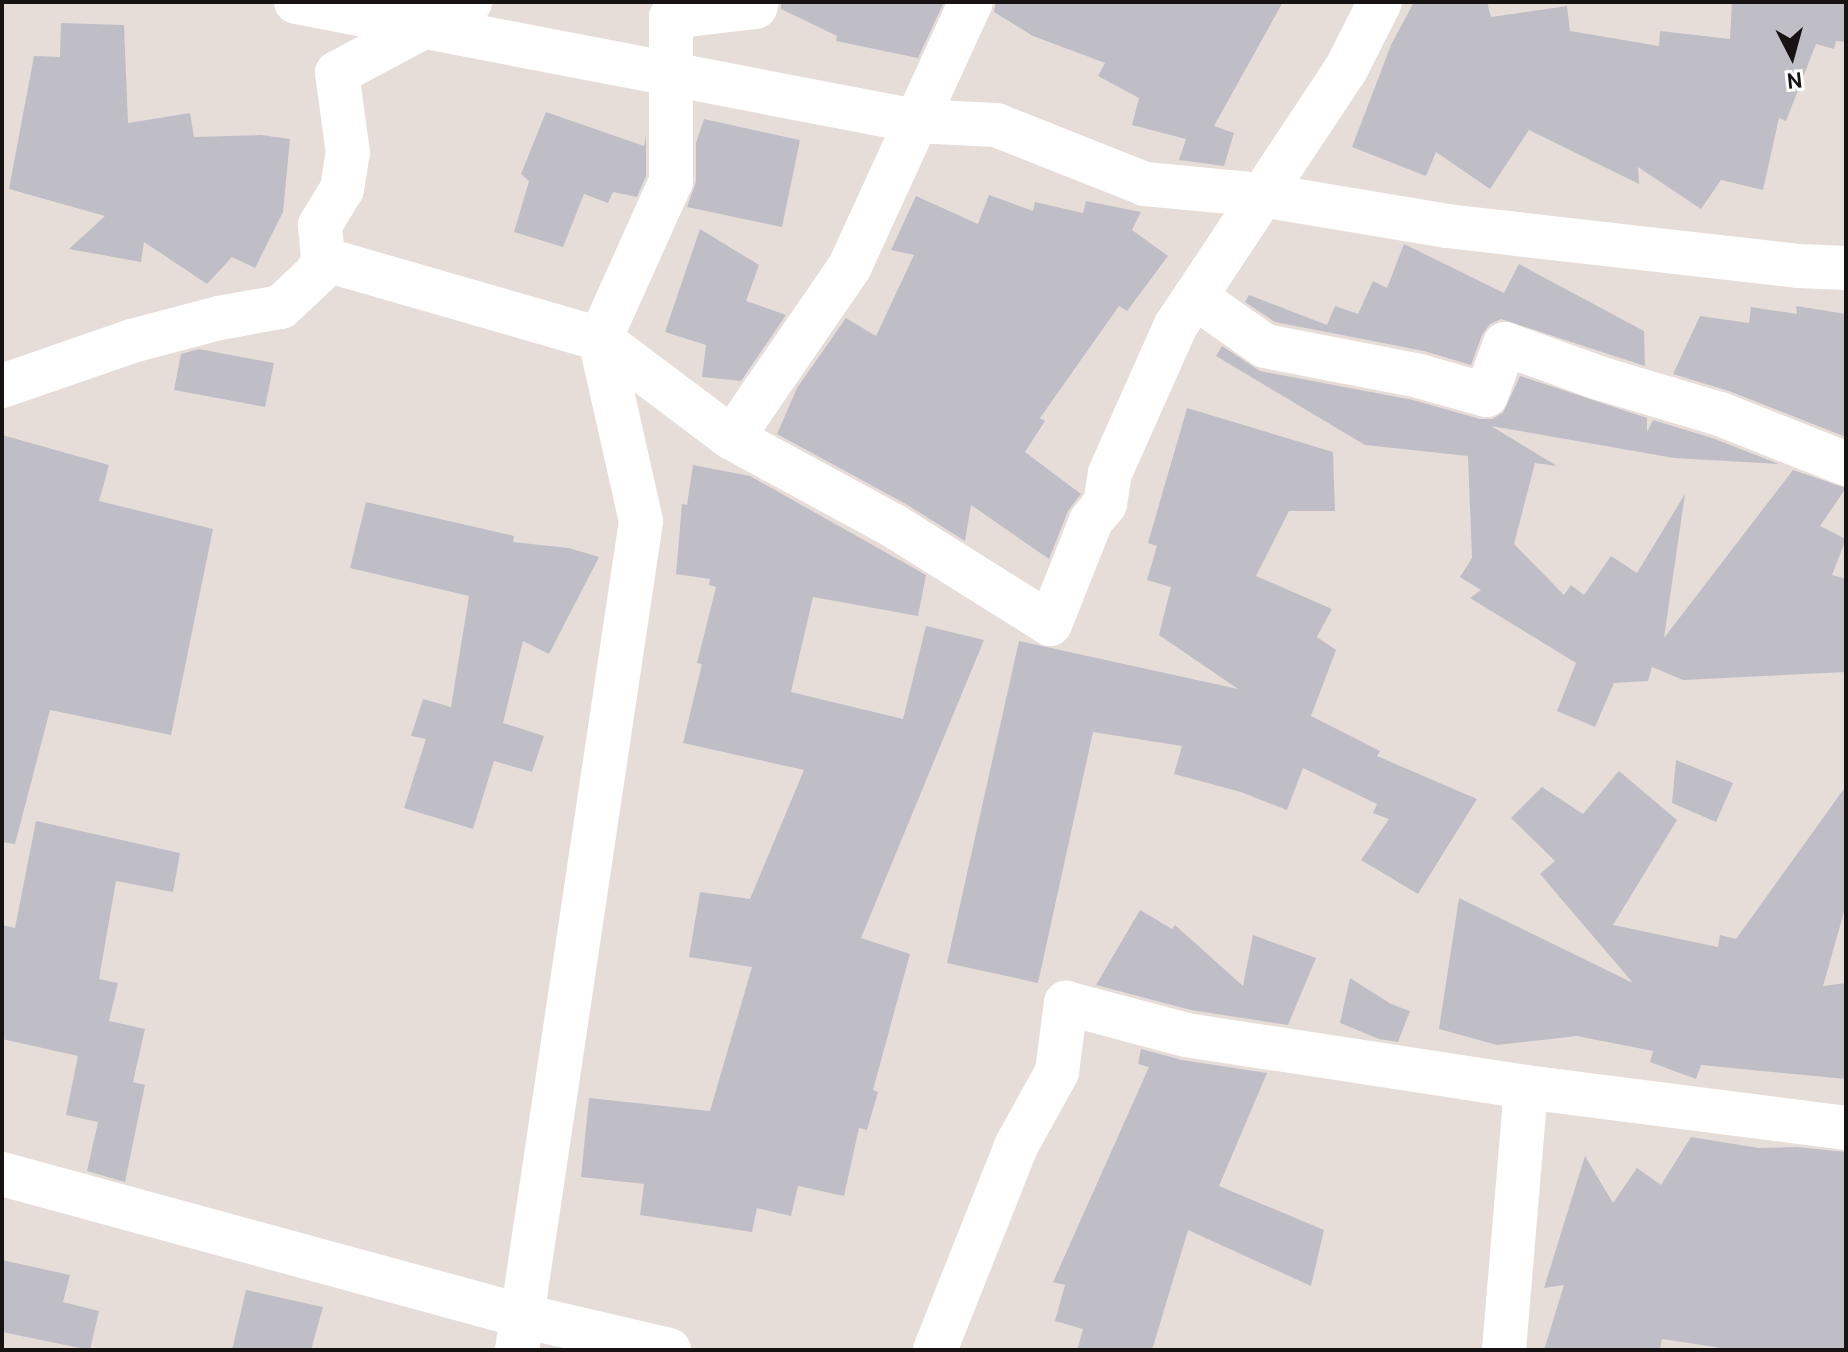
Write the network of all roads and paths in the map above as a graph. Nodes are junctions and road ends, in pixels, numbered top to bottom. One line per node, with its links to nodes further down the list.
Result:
1 (296, 2): 6 (street)
2 (470, 2): 6 (street)
3 (757, 2): 7 (street)
4 (971, 2): 8 (street)
5 (1380, 2): 9 (street)
6 (425, 26): 7 (street); 10 (street)
7 (671, 77): 8 (street); 13 (street)
8 (915, 121): 9 (street); 15 (street)
9 (1262, 195): 11 (street); 12 (street)
10 (323, 259): 13 (street); 14 (street)
11 (1846, 268)
12 (1195, 297): 15 (street); 16 (street)
13 (600, 339): 15 (street); 20 (street)
14 (2, 386)
15 (732, 438)
16 (1846, 464)
17 (1526, 1087): 18 (street); 22 (street); 23 (street)
18 (1846, 1128)
19 (2, 1174): 20 (street)
20 (520, 1333): 21 (street)
21 (669, 1350)
22 (935, 1350)
23 (1504, 1350)

